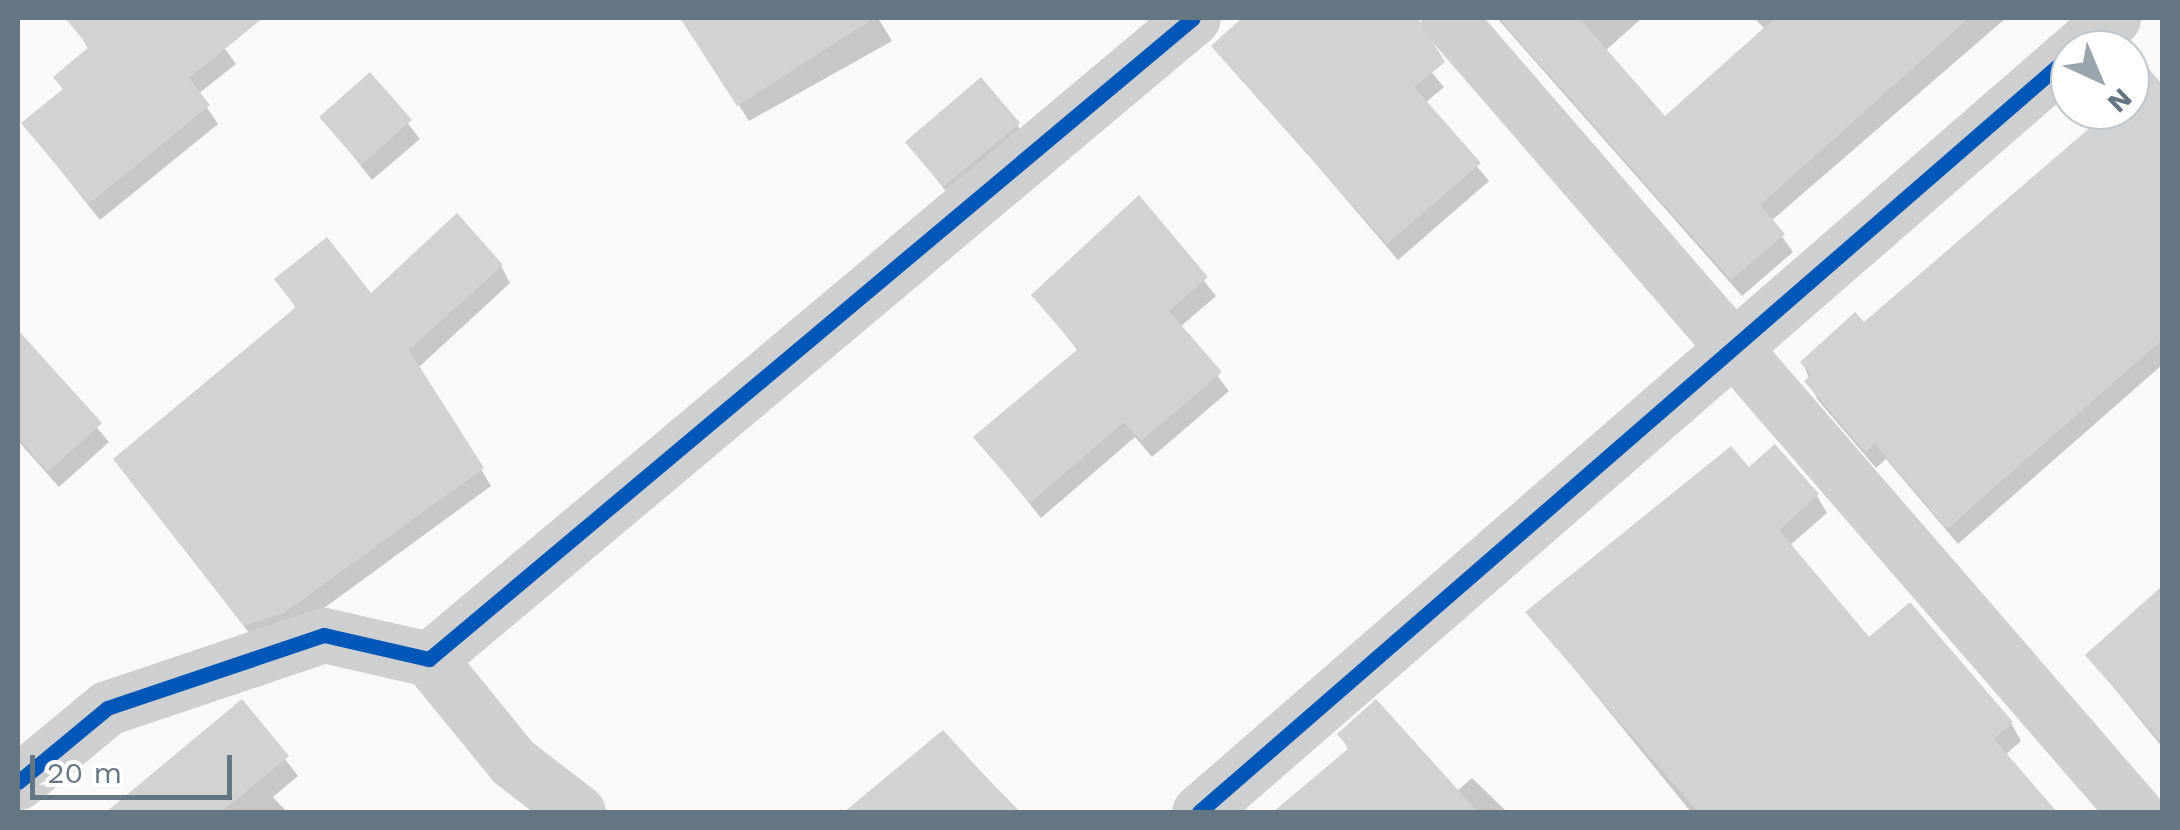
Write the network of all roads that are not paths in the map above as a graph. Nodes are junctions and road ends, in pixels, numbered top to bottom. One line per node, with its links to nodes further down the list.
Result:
1 (1194, 18): 5 (street)
2 (1448, 18): 4 (street)
3 (2050, 73): 4 (street)
4 (1736, 351): 8 (street); 9 (street)
5 (429, 659): 6 (street); 7 (street)
6 (18, 782)
7 (578, 812)
8 (1199, 812)
9 (2134, 812)

